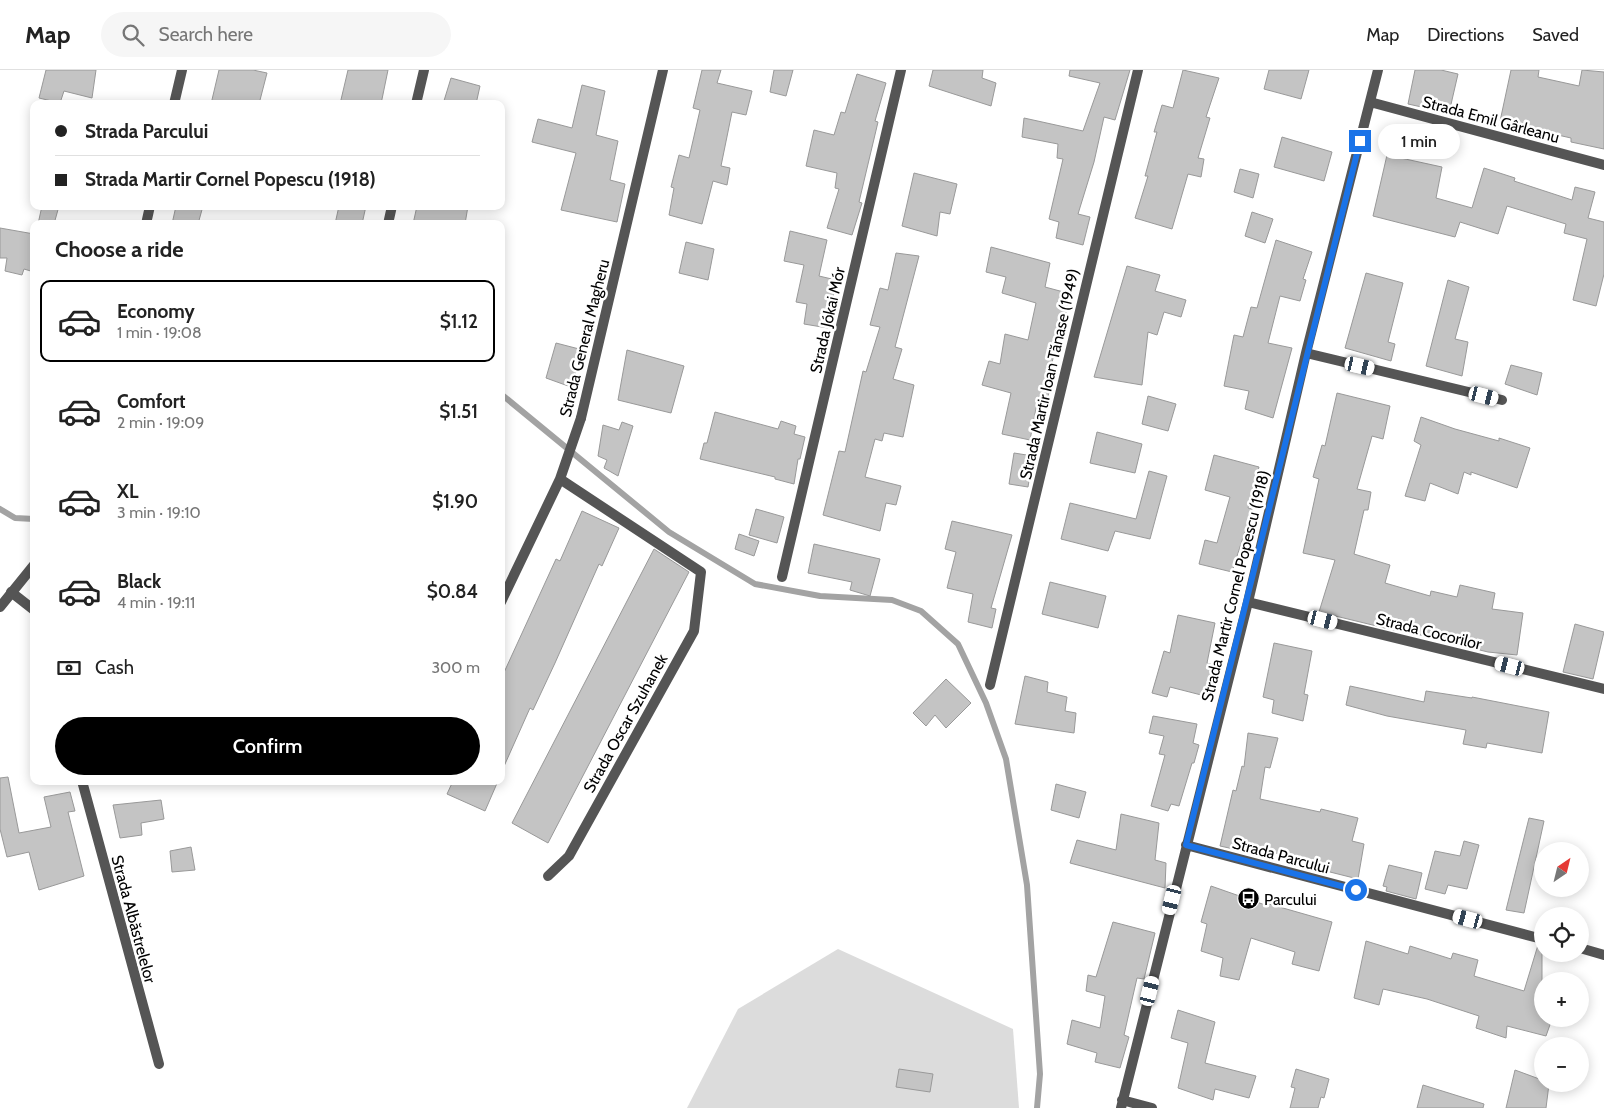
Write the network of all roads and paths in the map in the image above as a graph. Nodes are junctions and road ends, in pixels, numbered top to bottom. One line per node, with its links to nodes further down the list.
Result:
1 (182, 70): 7 (street)
2 (424, 70): 8 (street)
3 (663, 70): 13 (street, Strada General Magheru)
4 (901, 70): 15 (street, Strada Jókai Mór)
5 (1138, 70): 21 (street, Strada Martir Ioan Tănase (1949))
6 (1378, 70): 9 (street, Strada Martir Cornel Popescu (1918))
7 (175, 100)
8 (417, 100)
9 (1370, 102): 10 (street, Strada Emil Gârleanu); 11 (street, Strada Martir Cornel Popescu (1918))
10 (1604, 165)
11 (1306, 353): 12 (street); 18 (street, Strada Martir Cornel Popescu (1918))
12 (1502, 400)
13 (560, 479): 17 (street, Strada General Magheru); 25 (street, Strada Oscar Szuhanek)
14 (30, 570): 16 (street)
15 (782, 577)
16 (11, 592): 19 (street); 20 (street)
17 (505, 594)
18 (1248, 602): 22 (street, Strada Cocorilor); 24 (street, Strada Martir Cornel Popescu (1918))
19 (0, 607)
20 (30, 607)
21 (990, 685)
22 (1604, 689)
23 (83, 785): 29 (street, Strada Albăstrelelor)
24 (1186, 845): 26 (street, Strada Parcului); 30 (street, Strada Martir Cornel Popescu (1918))
25 (548, 876)
26 (1534, 937)
27 (1589, 951): 28 (street)
28 (1604, 955)
29 (159, 1064)
30 (1121, 1104): 31 (street)
31 (1152, 1108)

